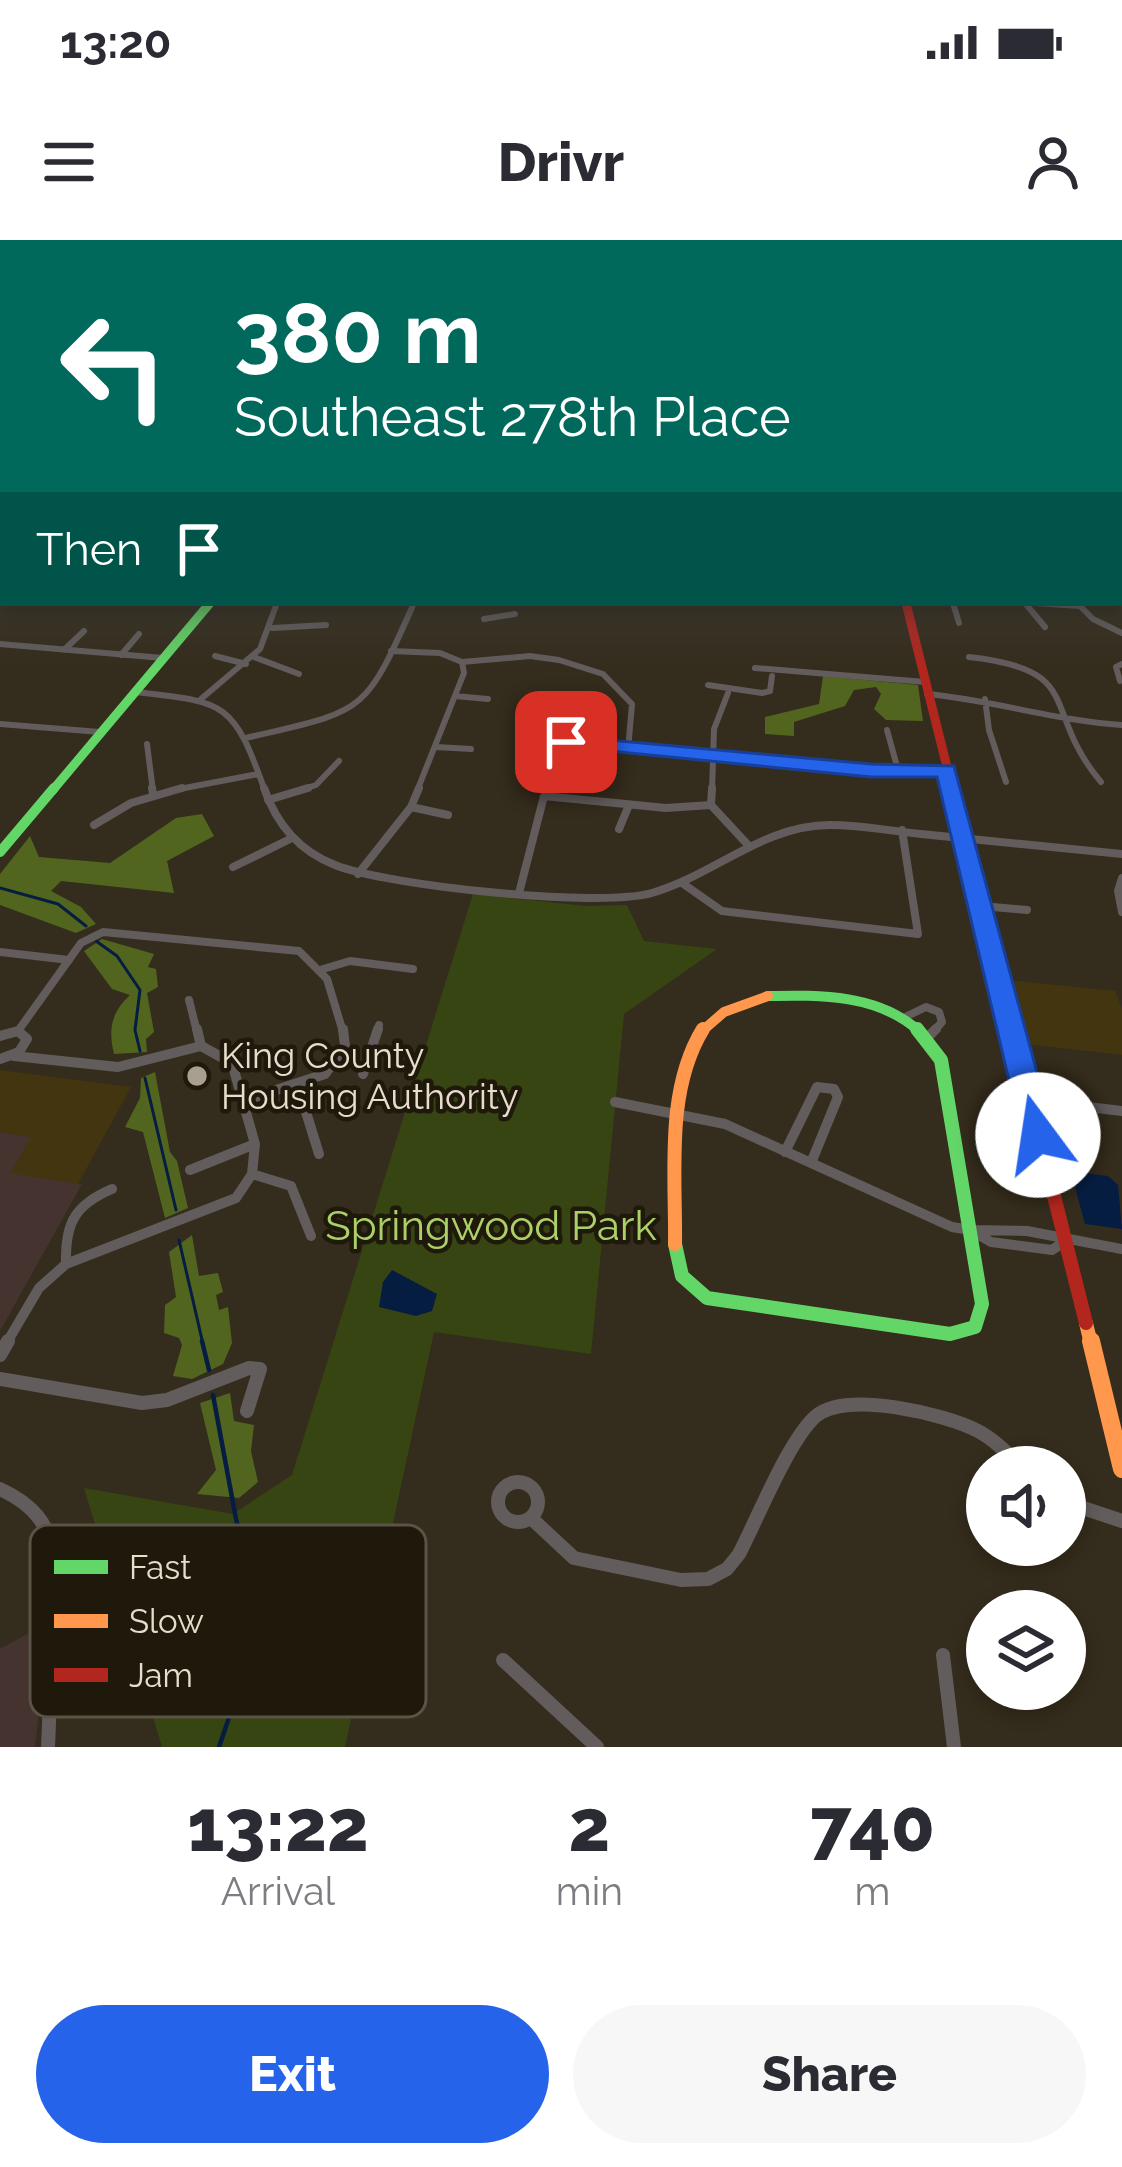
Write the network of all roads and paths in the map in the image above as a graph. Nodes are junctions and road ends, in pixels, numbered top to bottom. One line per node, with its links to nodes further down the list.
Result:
1 (207, 606): 26 (street)
2 (277, 606): 15 (street)
3 (413, 606): 21 (street)
4 (489, 606): 10 (street)
5 (907, 606): 35 (street)
6 (954, 606): 12 (street)
7 (1026, 606): 14 (street)
8 (1080, 606): 17 (street)
9 (515, 614): 10 (street)
10 (495, 615): 11 (street)
11 (484, 619)
12 (959, 623)
13 (326, 625): 15 (street)
14 (1045, 627)
15 (273, 628): 24 (street)
16 (84, 631): 20 (street)
17 (1122, 633)
18 (139, 634): 22 (street)
19 (0, 644): 20 (street)
20 (64, 650): 22 (street)
21 (391, 651): 27 (street); 47 (street)
22 (121, 655): 26 (street)
23 (214, 656): 28 (street)
24 (254, 657): 28 (street); 31 (street)
25 (969, 657): 42 (street)
26 (164, 658): 36 (street)
27 (462, 662): 38 (street); 52 (street)
28 (245, 664): 39 (street)
29 (1122, 664): 33 (street)
30 (755, 668): 35 (street)
31 (299, 674)
32 (772, 676): 37 (street)
33 (1120, 681)
34 (707, 685): 37 (street)
35 (926, 688): 41 (street); 56 (street)
36 (134, 692): 39 (street); 46 (street)
37 (728, 693): 53 (street)
38 (455, 696): 40 (street); 50 (street)
39 (202, 699): 47 (street)
40 (488, 699)
41 (986, 699): 42 (street); 58 (street)
42 (1067, 718): 44 (street); 59 (street)
43 (0, 724): 46 (street)
44 (1122, 725)
45 (887, 730): 55 (street)
46 (100, 732): 72 (street)
47 (246, 738): 57 (street)
48 (566, 742): 52 (street)
49 (147, 744): 60 (street)
50 (436, 747): 51 (street); 64 (street)
51 (471, 749)
52 (628, 750): 53 (street)
53 (712, 757): 55 (street); 63 (street)
54 (339, 760): 61 (street)
55 (898, 770): 56 (street)
56 (946, 770): 69 (street)
57 (258, 774): 60 (street); 61 (street)
58 (1006, 782)
59 (1101, 782)
60 (153, 794): 66 (street)
61 (268, 800): 70 (street)
62 (629, 805): 63 (street); 67 (street); 78 (street)
63 (711, 805): 71 (street)
64 (411, 807): 65 (street); 75 (street)
65 (448, 815)
66 (94, 825)
67 (619, 829)
68 (902, 830): 69 (street); 71 (street); 83 (street)
69 (963, 836): 73 (street); 80 (street)
70 (292, 838): 74 (street); 75 (street)
71 (748, 844): 77 (street)
72 (0, 852)
73 (1122, 854)
74 (233, 868)
75 (358, 874): 78 (street)
76 (1122, 878): 82 (street)
77 (682, 883): 78 (street); 83 (street)
78 (519, 893)
79 (812, 904): 83 (street)
80 (982, 906): 81 (street); 101 (street)
81 (1027, 910)
82 (1122, 912)
83 (812, 922)
84 (0, 952): 85 (street)
85 (68, 960): 86 (street); 92 (street)
86 (323, 969): 87 (street); 95 (street)
87 (413, 969)
88 (189, 1000): 94 (street)
89 (907, 1016): 91 (street); 91 (street); 105 (street)
90 (379, 1025): 96 (street)
91 (925, 1030): 113 (street)
92 (18, 1031): 93 (street); 97 (street)
93 (0, 1036)
94 (201, 1046): 97 (street); 102 (street)
95 (345, 1046): 96 (street); 100 (street)
96 (371, 1048): 99 (street)
97 (14, 1056): 98 (street)
98 (0, 1059)
99 (363, 1074)
100 (297, 1083): 102 (street); 108 (street)
101 (1029, 1100): 104 (street); 115 (street)
102 (243, 1101): 106 (street)
103 (615, 1102): 105 (street)
104 (1122, 1111)
105 (683, 1112): 107 (street); 113 (street)
106 (255, 1144): 110 (street); 111 (street)
107 (785, 1152): 109 (street); 109 (street)
108 (319, 1154)
109 (811, 1163): 113 (street)
110 (190, 1169)
111 (252, 1174): 114 (street); 117 (street)
112 (112, 1189): 117 (street)
113 (970, 1230): 115 (street)
114 (311, 1236)
115 (1064, 1242): 116 (street); 122 (street)
116 (1122, 1250)
117 (65, 1264): 118 (street)
118 (0, 1355)
119 (0, 1379): 120 (street)
120 (247, 1412)
121 (997, 1446): 125 (street)
122 (1122, 1468)
123 (0, 1490): 127 (street)
124 (1086, 1509): 126 (street)
125 (530, 1518)
126 (1122, 1520)
127 (46, 1525)
128 (943, 1655): 133 (street)
129 (503, 1660): 132 (street)
130 (50, 1717): 131 (street)
131 (48, 1747)
132 (597, 1747)
133 (954, 1747)

